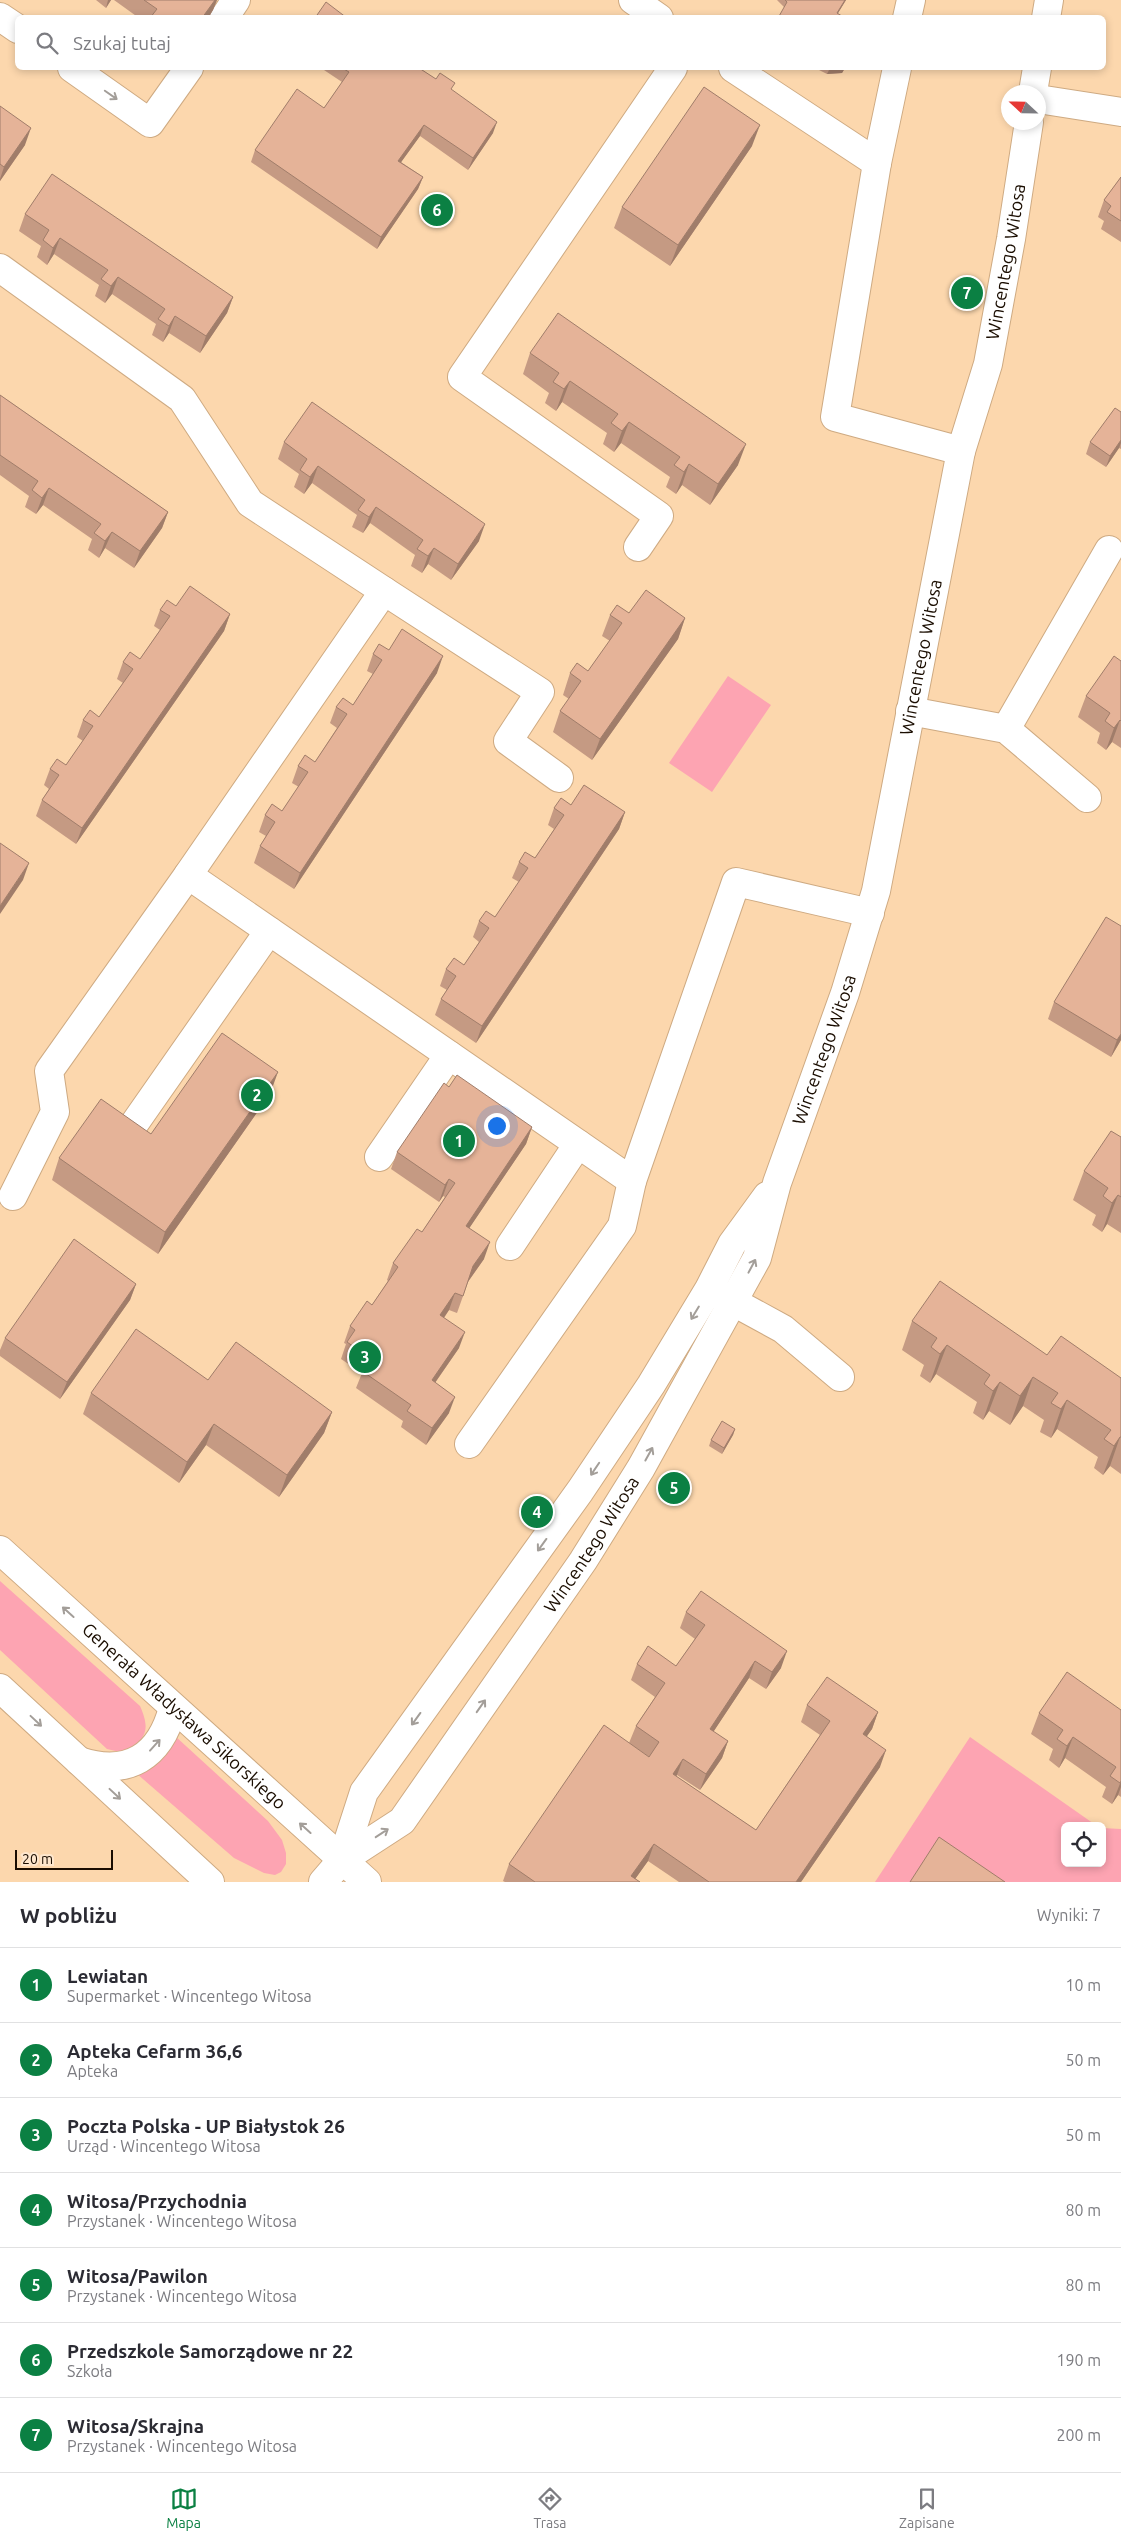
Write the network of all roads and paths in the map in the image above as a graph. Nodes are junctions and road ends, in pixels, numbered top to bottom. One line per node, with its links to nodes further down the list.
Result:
1 (236, 0): 5 (street)
2 (633, 0): 6 (street)
3 (911, 0): 7 (street)
4 (1049, 0): 8 (street)
5 (226, 15)
6 (655, 15)
7 (908, 15)
8 (1046, 15)
9 (0, 17): 10 (street)
10 (15, 27)
11 (75, 70): 12 (street, one-way to 12)
12 (188, 70)
13 (672, 70): 24 (street)
14 (736, 70): 21 (street)
15 (897, 70): 21 (street)
16 (1037, 70): 17 (street)
17 (1034, 85)
18 (1046, 100): 19 (street)
19 (1121, 112)
20 (1028, 130): 23 (street, Wincentego Witosa)
21 (877, 163): 23 (street)
22 (0, 268): 26 (street)
23 (961, 451): 27 (street, Wincentego Witosa)
24 (638, 547)
25 (1109, 550): 28 (street)
26 (384, 591): 29 (street); 31 (street)
27 (910, 710): 28 (street); 32 (street, Wincentego Witosa)
28 (1006, 729): 30 (street)
29 (559, 778)
30 (1087, 798)
31 (188, 875): 33 (street); 40 (street)
32 (870, 913): 38 (street); 39 (street, Wincentego Witosa)
33 (269, 931): 34 (street); 35 (street)
34 (449, 1055): 36 (street); 37 (street)
35 (125, 1137)
36 (578, 1144): 38 (street); 41 (street)
37 (379, 1157)
38 (632, 1181): 45 (street)
39 (777, 1183): 42 (street, Wincentego Witosa); 43 (street, Wincentego Witosa, one-way to 39)
40 (13, 1196)
41 (510, 1246)
42 (709, 1289): 43 (street); 50 (street, Wincentego Witosa, one-way to 50)
43 (734, 1302): 44 (street); 50 (street, Wincentego Witosa, one-way to 43)
44 (840, 1377)
45 (469, 1444)
46 (0, 1550): 48 (street, Generała Władysława Sikorskiego, one-way to 46)
47 (0, 1688): 49 (street, one-way to 49)
48 (173, 1708): 49 (street, one-way to 48); 50 (street, Generała Władysława Sikorskiego, one-way to 48)
49 (79, 1761): 51 (street, one-way to 51)
50 (342, 1860): 52 (street, Wincentego Witosa); 53 (street, Generała Władysława Sikorskiego)
51 (210, 1882)
52 (323, 1882)
53 (367, 1882)

